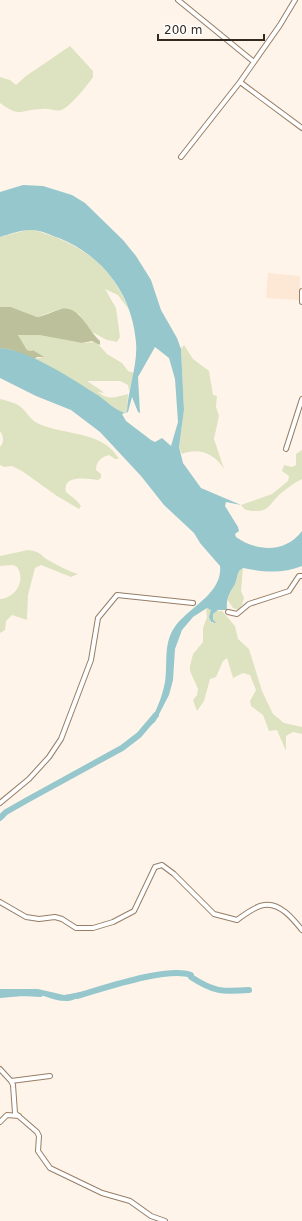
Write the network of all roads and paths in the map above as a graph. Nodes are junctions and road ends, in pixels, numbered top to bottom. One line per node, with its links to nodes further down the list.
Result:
1 (178, 0): 3 (street)
2 (295, 0): 3 (street)
3 (254, 62): 4 (street)
4 (240, 82): 5 (street); 6 (street)
5 (302, 128)
6 (181, 157)
7 (302, 291): 8 (street)
8 (302, 302)
9 (302, 399): 10 (street)
10 (286, 449)
11 (302, 576): 13 (street)
12 (193, 603): 14 (street)
13 (228, 612)
14 (0, 803)
15 (0, 902): 16 (street)
16 (302, 930)
17 (0, 1069): 19 (street)
18 (50, 1076): 19 (street)
19 (11, 1081): 20 (street)
20 (19, 1116): 21 (street); 22 (street)
21 (0, 1122)
22 (165, 1221)

